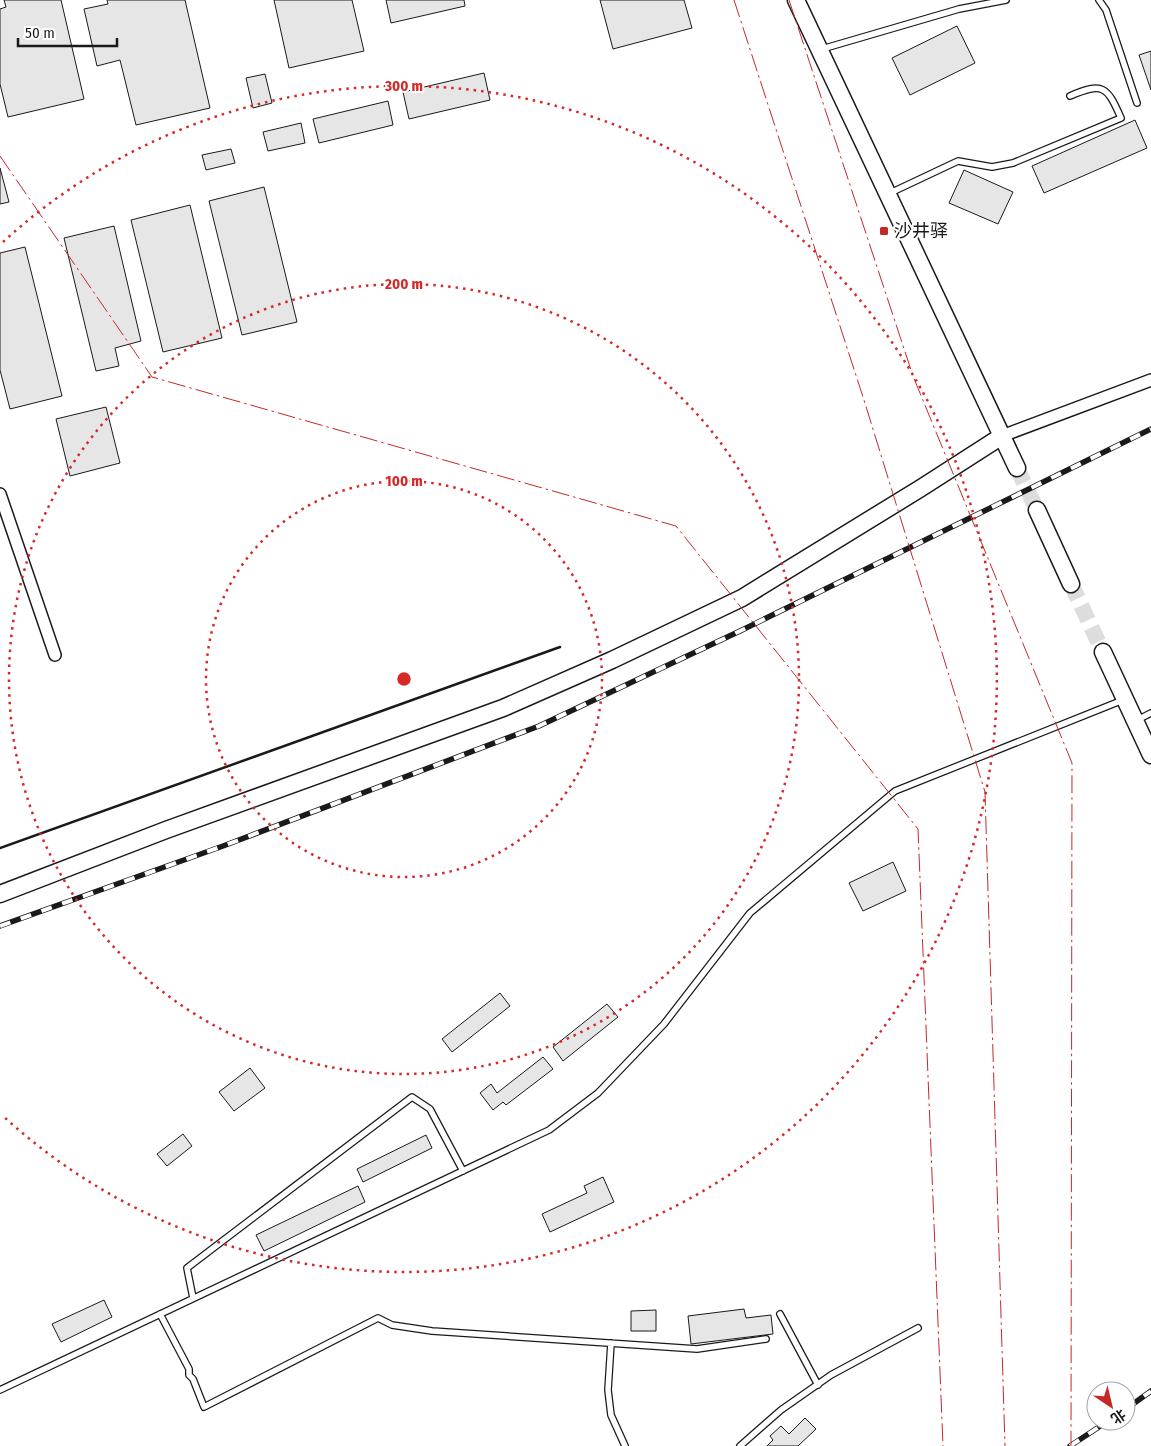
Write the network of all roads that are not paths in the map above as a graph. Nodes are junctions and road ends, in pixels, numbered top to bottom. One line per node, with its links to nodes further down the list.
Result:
1 (796, 0): 4 (street)
2 (1006, 0): 4 (lane)
3 (1098, 0): 6 (lane)
4 (820, 50): 7 (street)
5 (1070, 96): 7 (lane)
6 (1137, 103)
7 (888, 194): 9 (street)
8 (1151, 380): 9 (street)
9 (1002, 436): 10 (street); 20 (street)
10 (1017, 468)
11 (0, 494): 15 (street)
12 (1036, 510): 13 (street)
13 (1071, 584)
14 (1103, 652): 16 (street)
15 (55, 655)
16 (1125, 700): 18 (street); 21 (lane)
17 (1151, 713): 18 (lane)
18 (1135, 720): 19 (street)
19 (1151, 755)
20 (0, 894)
21 (463, 1170): 22 (lane); 22 (lane)
22 (193, 1298): 23 (lane)
23 (160, 1314): 27 (lane); 29 (lane)
24 (780, 1314): 28 (lane)
25 (918, 1328): 28 (lane)
26 (766, 1339): 27 (lane)
27 (611, 1343): 30 (lane)
28 (818, 1384): 31 (lane)
29 (0, 1390)
30 (625, 1446)
31 (740, 1446)

